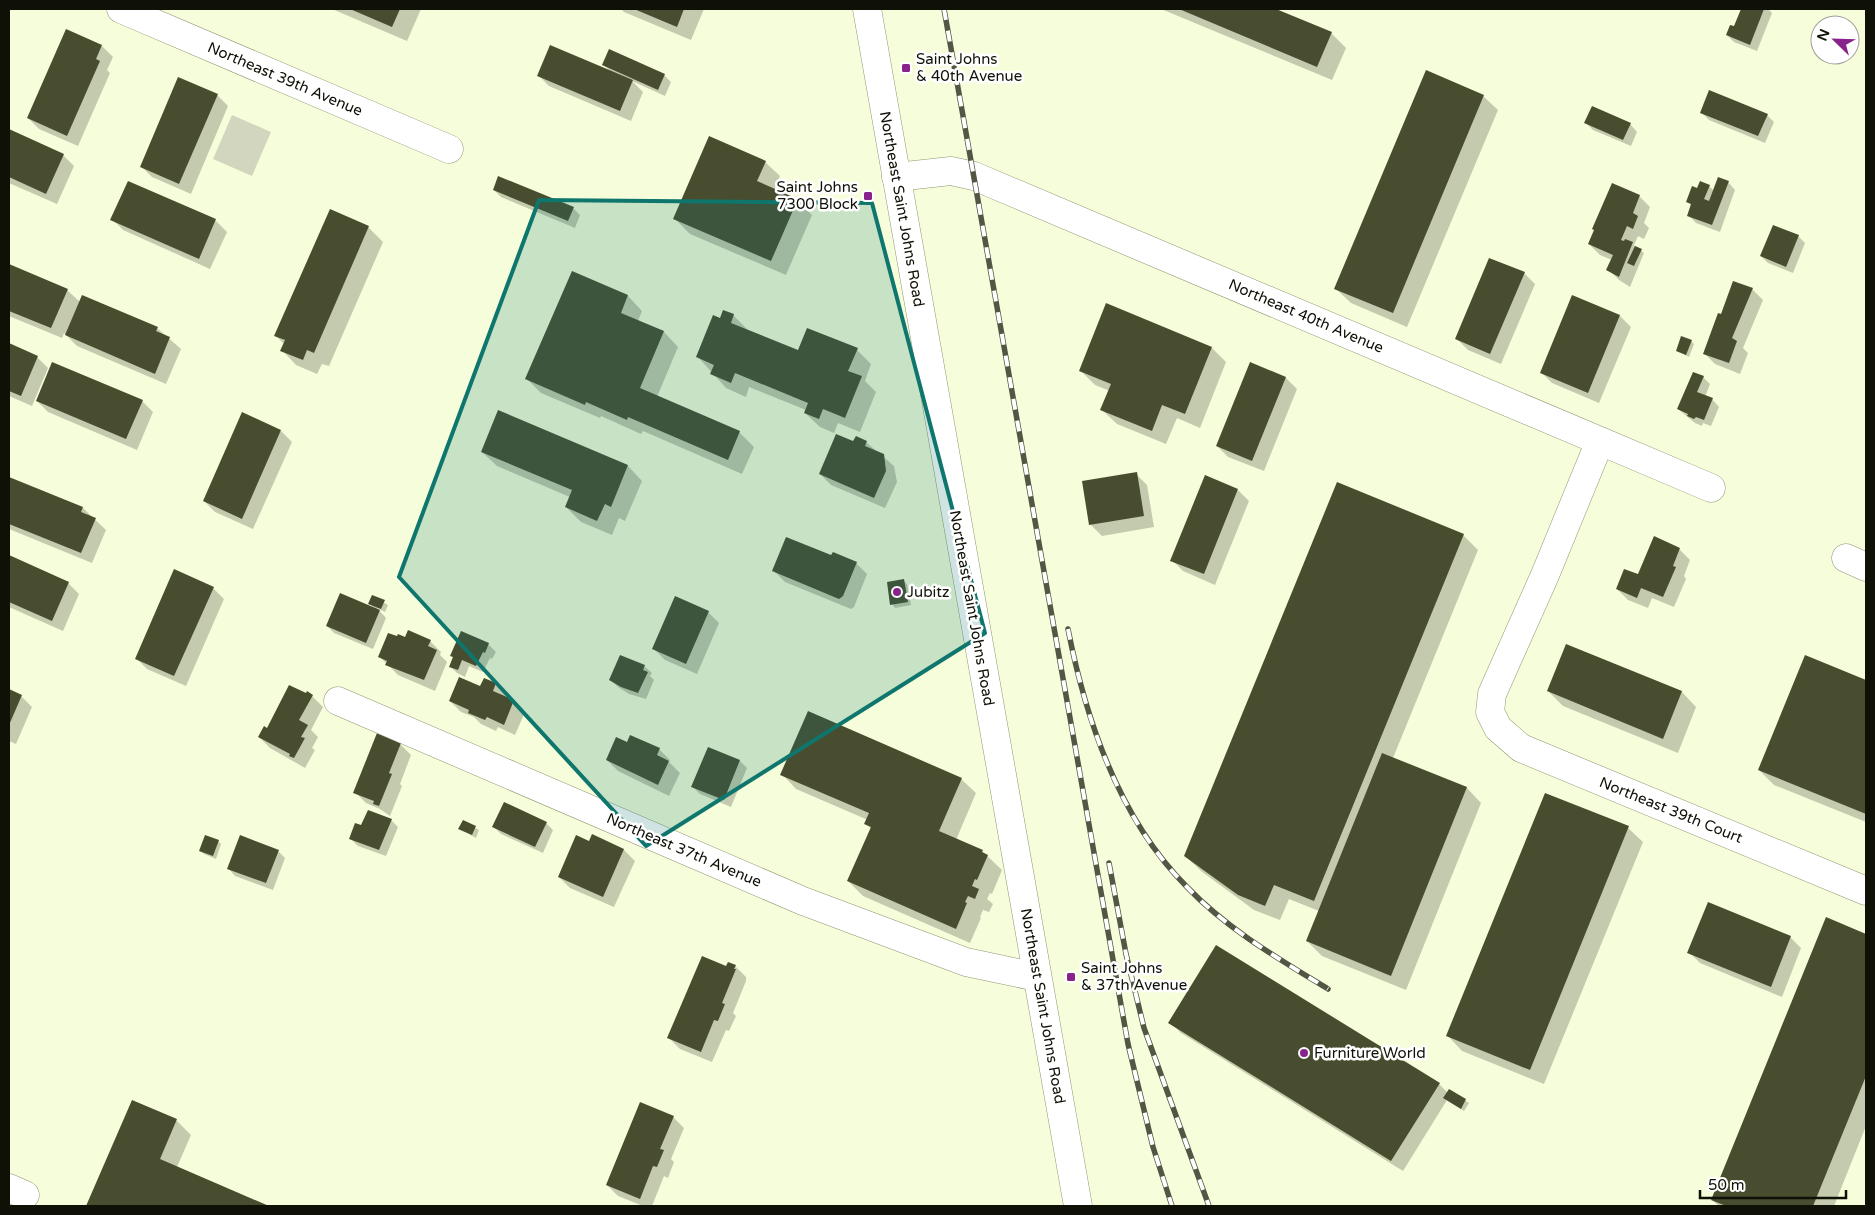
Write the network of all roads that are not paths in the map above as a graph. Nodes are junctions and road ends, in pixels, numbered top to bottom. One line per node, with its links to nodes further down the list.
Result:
1 (121, 9): 3 (street, Northeast 39th Avenue)
2 (866, 9): 4 (street, Northeast Saint Johns Road)
3 (449, 149)
4 (896, 177): 5 (street, Northeast 40th Avenue); 9 (street, Northeast Saint Johns Road)
5 (1600, 441): 6 (street, Northeast 40th Avenue); 8 (street, Northeast 39th Court)
6 (1711, 488)
7 (338, 701): 9 (street, Northeast 37th Avenue)
8 (1866, 891)
9 (1037, 977): 10 (street, Northeast Saint Johns Road)
10 (1078, 1206)

